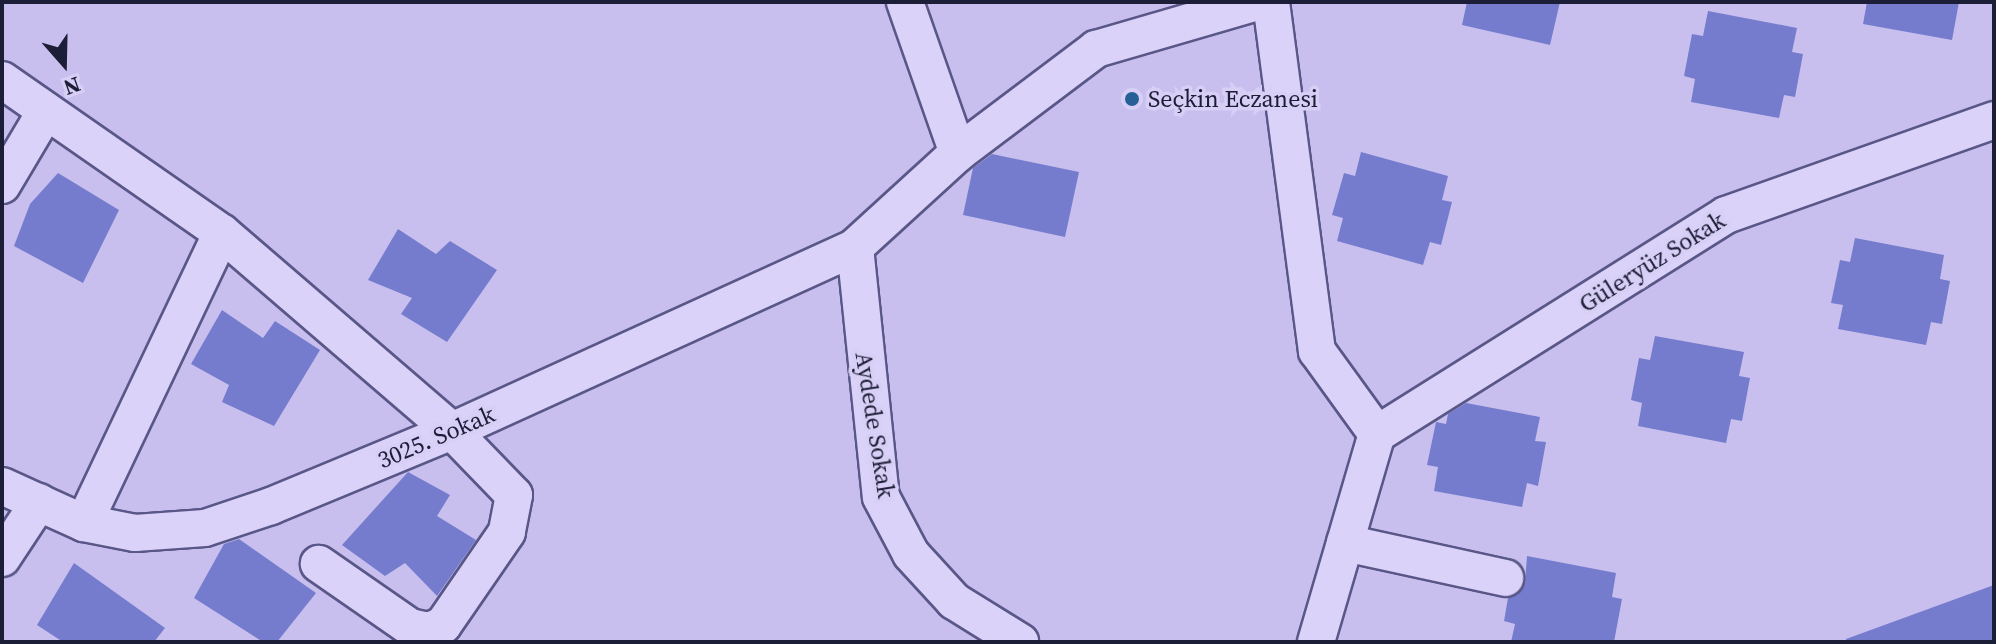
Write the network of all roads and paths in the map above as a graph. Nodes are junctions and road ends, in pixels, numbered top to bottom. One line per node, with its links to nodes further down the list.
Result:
1 (905, 2): 7 (street)
2 (1258, 2): 7 (street, 3025. Sokak)
3 (1271, 2): 12 (street)
4 (2, 80): 5 (street)
5 (46, 111): 8 (street); 9 (street)
6 (1994, 120): 12 (street, Güleryüz Sokak)
7 (958, 153): 10 (street, 3025. Sokak)
8 (2, 185)
9 (222, 233): 11 (street); 15 (street)
10 (855, 247): 11 (street, 3025. Sokak); 20 (street, Aydede Sokak)
11 (452, 431): 15 (street, 3025. Sokak); 18 (street)
12 (1377, 434): 16 (street)
13 (2, 486): 14 (street, 3025. Sokak)
14 (39, 502): 15 (street, 3025. Sokak); 17 (street)
15 (84, 523)
16 (1345, 543): 19 (street); 21 (street)
17 (2, 558)
18 (319, 564)
19 (1505, 578)
20 (1020, 642)
21 (1316, 642)

